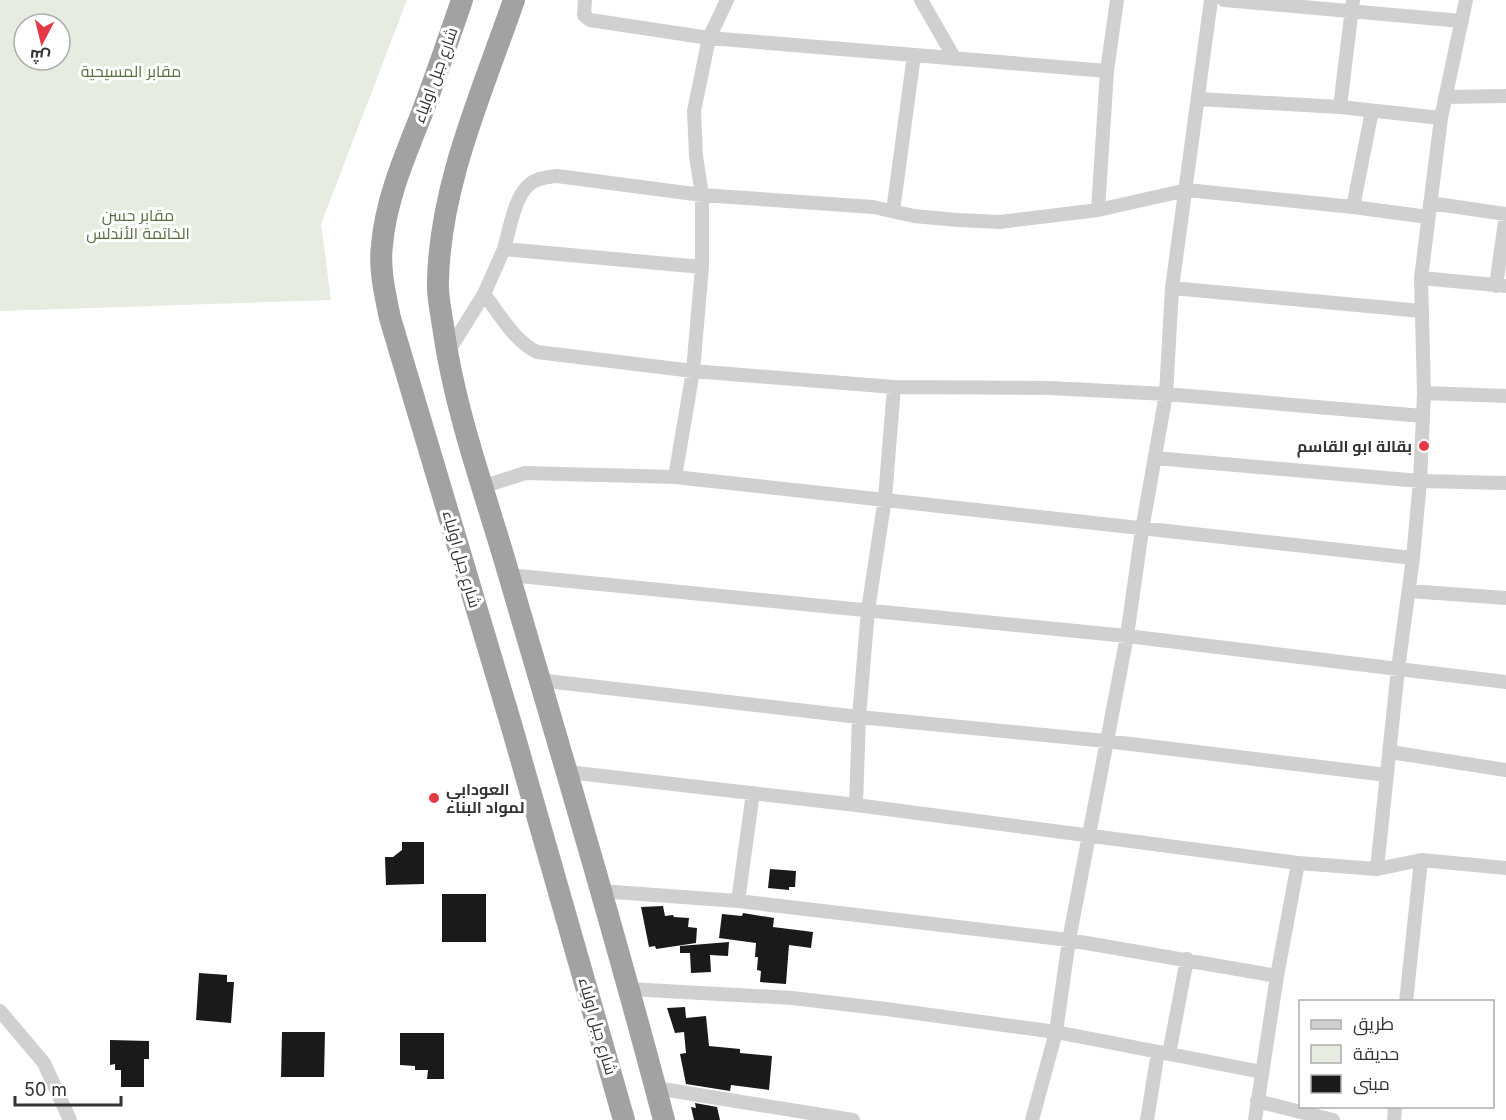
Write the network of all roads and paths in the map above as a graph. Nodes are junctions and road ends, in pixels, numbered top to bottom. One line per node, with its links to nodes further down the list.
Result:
1 (462, 0): 86 (highway, شارع جبل اولياء)
2 (514, 0): 36 (highway)
3 (585, 0): 12 (street)
4 (727, 0): 12 (street)
5 (921, 0): 14 (street)
6 (1118, 0): 15 (street)
7 (1211, 0): 18 (street)
8 (1224, 0): 10 (street)
9 (1466, 0): 11 (street)
10 (1352, 5): 11 (street); 19 (street)
11 (1462, 21): 17 (street)
12 (709, 38): 13 (street); 23 (street)
13 (914, 55): 14 (street); 27 (street)
14 (955, 58): 15 (street)
15 (1107, 71): 25 (street)
16 (1506, 96): 17 (street)
17 (1445, 98): 21 (street)
18 (1198, 99): 19 (street); 22 (street)
19 (1340, 107): 20 (street)
20 (1372, 111): 21 (street); 24 (street)
21 (1441, 118): 26 (street)
22 (1187, 190): 24 (street); 25 (street); 33 (street)
23 (702, 195): 27 (street); 29 (street); 30 (street)
24 (1353, 207): 26 (street)
25 (1098, 210): 27 (street)
26 (1429, 210): 28 (street); 31 (street)
27 (893, 212)
28 (1506, 214): 32 (street)
29 (504, 249): 30 (street); 34 (street)
30 (702, 267): 37 (street)
31 (1421, 278): 32 (street); 35 (street)
32 (1501, 286)
33 (1172, 288): 35 (street); 40 (street)
34 (483, 294): 36 (street); 37 (street)
35 (1422, 311): 39 (street)
36 (447, 354): 47 (highway)
37 (693, 371): 38 (street); 44 (street)
38 (894, 387): 40 (street); 48 (street)
39 (1424, 393): 41 (street); 42 (street)
40 (1166, 394): 42 (street); 43 (street)
41 (1506, 396)
42 (1423, 416): 45 (street)
43 (1155, 458): 45 (street); 49 (street)
44 (675, 477): 47 (street); 48 (street)
45 (1420, 481): 46 (street); 50 (street)
46 (1506, 483)
47 (482, 487): 51 (highway)
48 (885, 498): 49 (street); 54 (street)
49 (1142, 530): 50 (street); 55 (street)
50 (1413, 558): 52 (street)
51 (509, 575): 54 (street); 57 (highway)
52 (1409, 591): 53 (street); 56 (street)
53 (1506, 598)
54 (868, 610): 55 (street); 59 (street)
55 (1127, 636): 56 (street); 60 (street)
56 (1398, 669): 58 (street); 61 (street)
57 (538, 680): 59 (street); 63 (highway)
58 (1506, 682)
59 (859, 717): 60 (street); 66 (street)
60 (1106, 741): 64 (street); 67 (street)
61 (1390, 752): 62 (street); 64 (street)
62 (1506, 770)
63 (568, 772): 65 (street); 72 (highway)
64 (1387, 775): 71 (street)
65 (753, 793): 66 (street); 73 (street)
66 (856, 805): 67 (street)
67 (1088, 837): 69 (street); 74 (street)
68 (1421, 860): 70 (street); 71 (street); 78 (street)
69 (1298, 863): 71 (street); 76 (street)
70 (1506, 868)
71 (1377, 869)
72 (600, 891): 73 (street); 77 (highway)
73 (738, 901): 74 (street)
74 (1069, 940): 75 (street); 80 (street)
75 (1187, 959): 76 (street); 81 (street)
76 (1278, 976): 82 (street)
77 (630, 989): 80 (street); 83 (highway)
78 (1406, 1000)
79 (0, 1011): 85 (street)
80 (1056, 1032): 81 (street); 89 (street)
81 (1164, 1053): 82 (street); 90 (street)
82 (1262, 1072): 84 (street)
83 (656, 1088): 87 (highway); 88 (street)
84 (1257, 1101): 91 (street); 92 (street)
85 (70, 1120)
86 (624, 1120)
87 (664, 1120)
88 (853, 1120)
89 (1032, 1120)
90 (1147, 1120)
91 (1255, 1120)
92 (1333, 1120)

